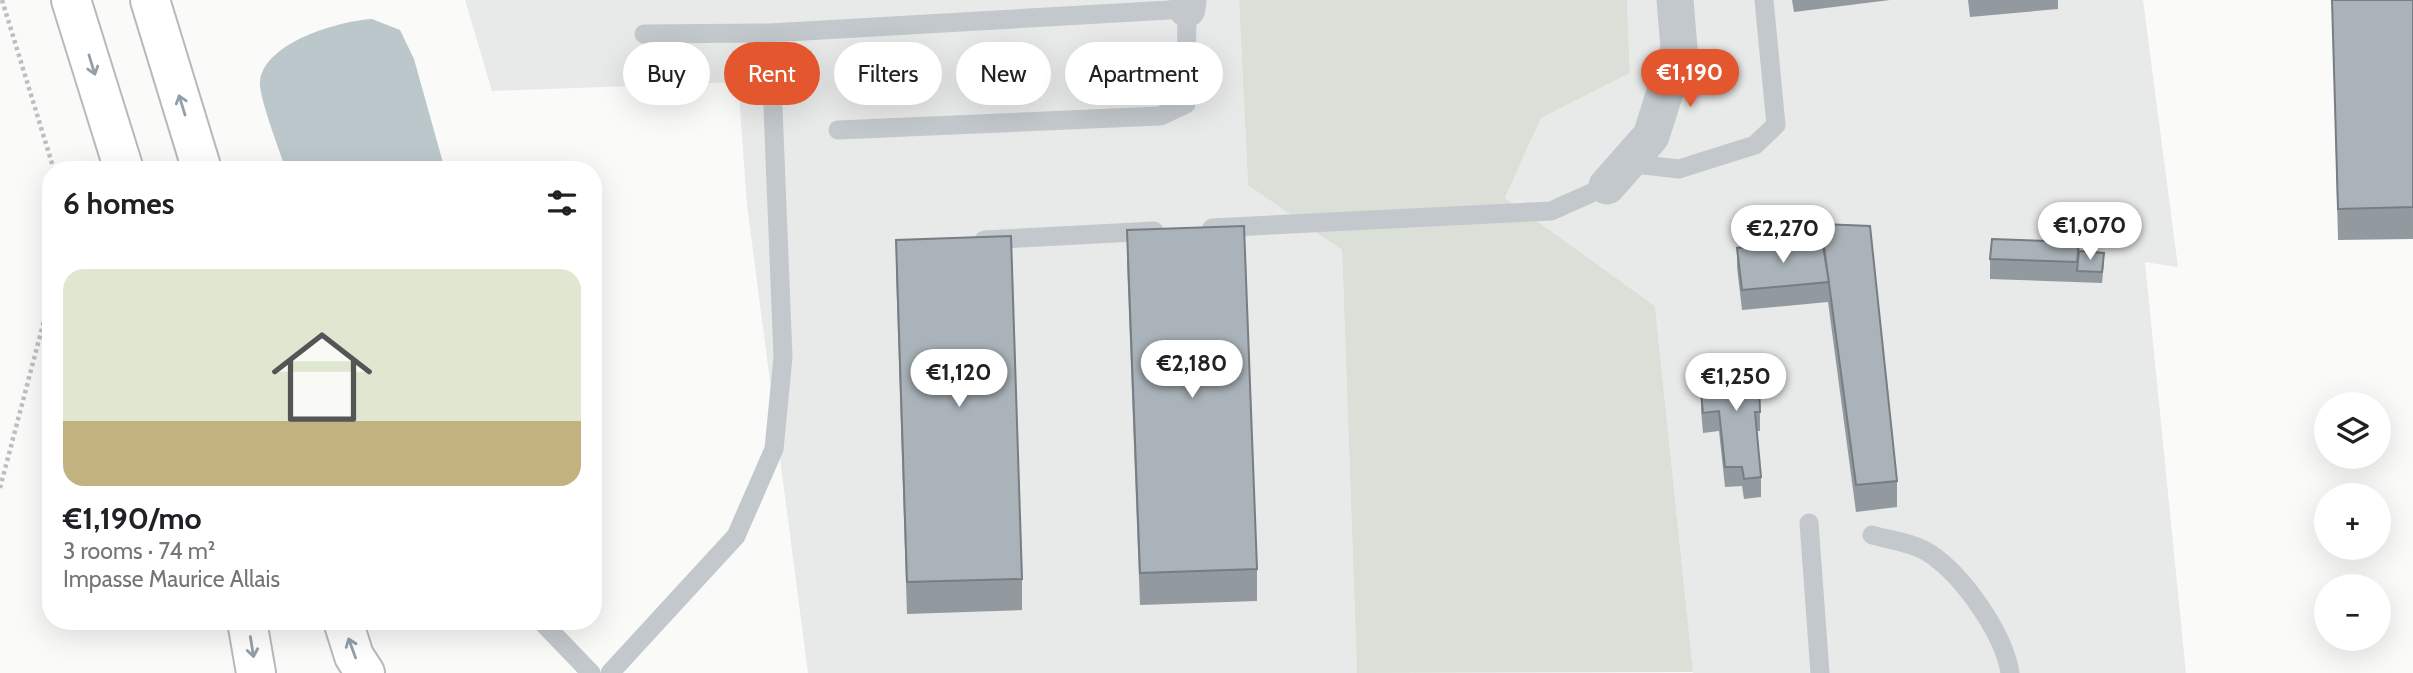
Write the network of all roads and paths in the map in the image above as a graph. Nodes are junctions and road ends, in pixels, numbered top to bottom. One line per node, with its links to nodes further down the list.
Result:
1 (2, 0): 10 (path)
2 (71, 0): 11 (main road, one-way to 11)
3 (150, 0): 12 (main road, one-way to 3)
4 (1675, 0): 13 (street)
5 (1764, 0): 13 (lane)
6 (1188, 4): 7 (lane); 9 (lane)
7 (770, 33): 8 (lane); 25 (lane)
8 (643, 34)
9 (838, 130)
10 (51, 161)
11 (121, 161)
12 (199, 161)
13 (1617, 174): 14 (lane)
14 (969, 241)
15 (42, 328): 16 (path)
16 (0, 488)
17 (1809, 523): 26 (lane)
18 (1872, 534): 27 (lane)
19 (249, 630): 22 (main road, one-way to 22)
20 (346, 630): 23 (main road, one-way to 20)
21 (550, 630): 24 (lane)
22 (256, 673)
23 (365, 673)
24 (592, 673)
25 (610, 673)
26 (1821, 673)
27 (2010, 673)

